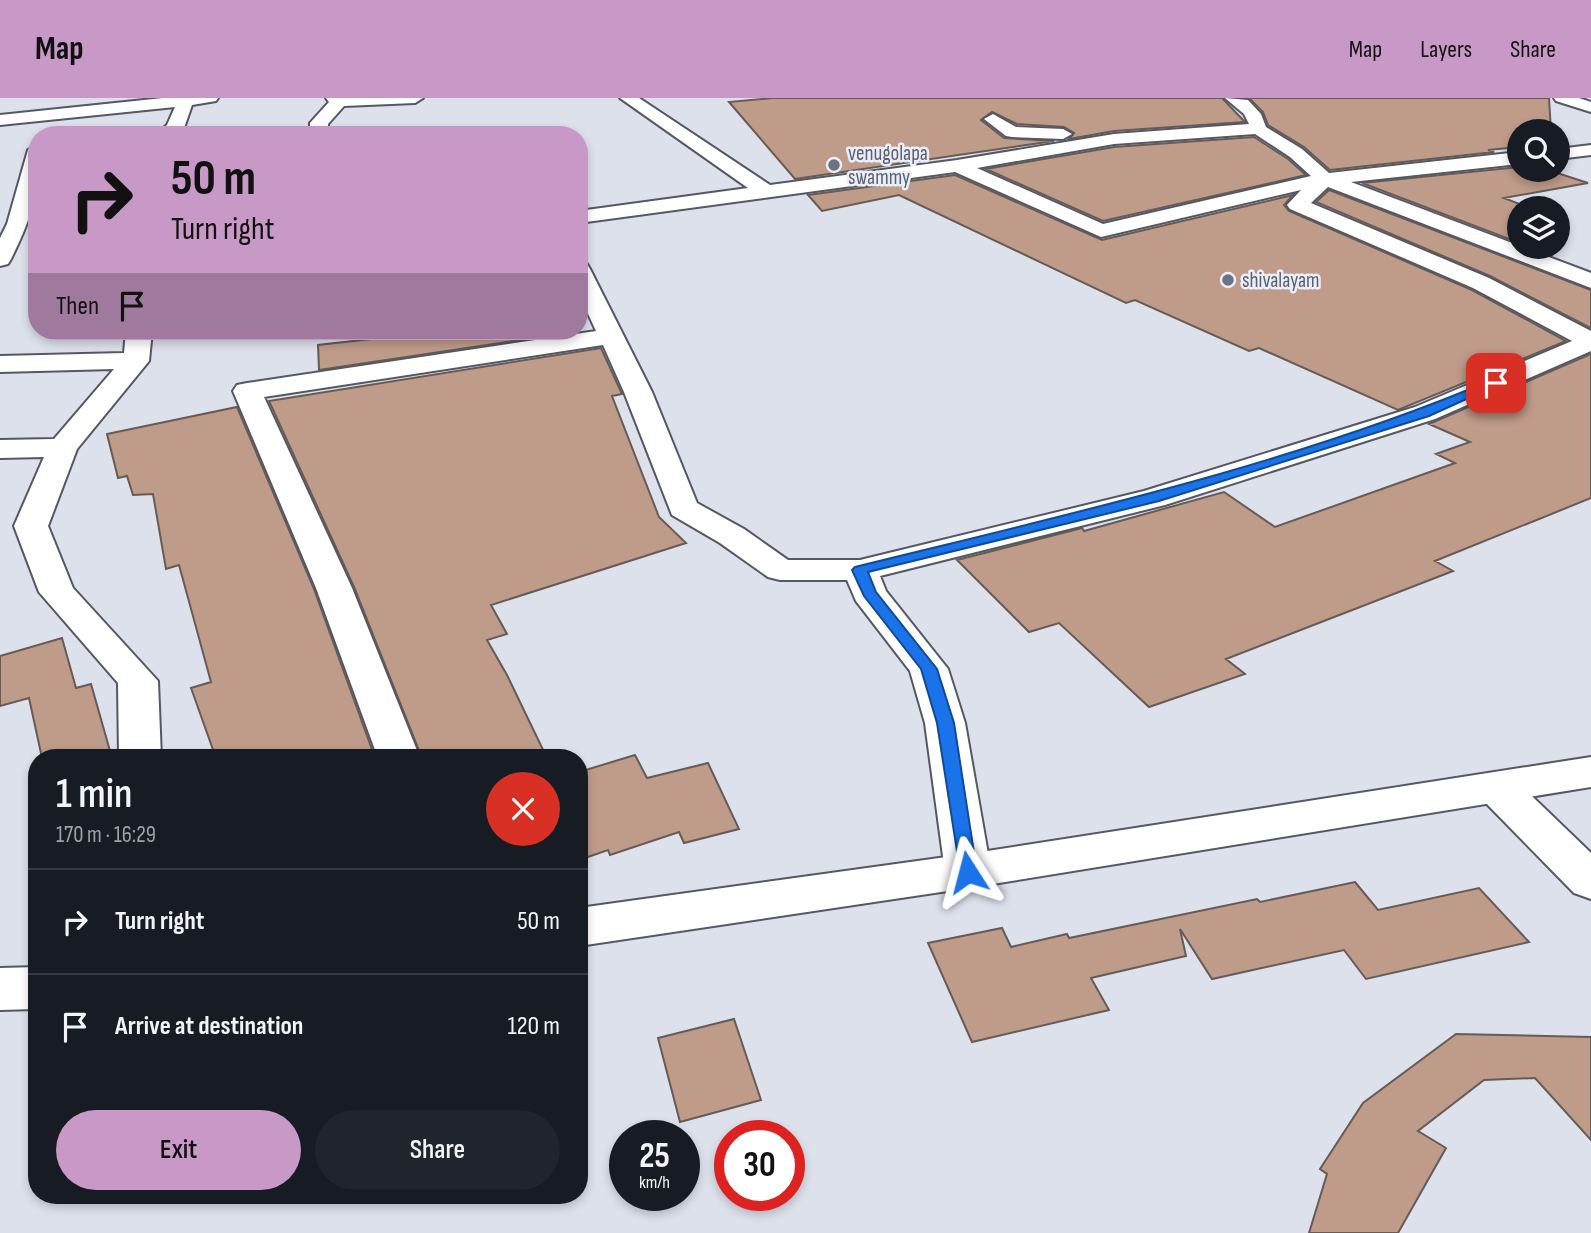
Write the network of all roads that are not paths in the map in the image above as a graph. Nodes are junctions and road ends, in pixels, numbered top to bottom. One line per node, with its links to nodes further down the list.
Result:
1 (210, 98): 6 (street)
2 (415, 98): 7 (street)
3 (628, 98): 25 (street)
4 (1233, 98): 15 (street)
5 (1562, 98): 8 (street)
6 (186, 99): 9 (street); 13 (street)
7 (336, 100): 14 (street)
8 (1591, 107)
9 (65, 113): 11 (street); 12 (street)
10 (993, 119): 16 (street)
11 (0, 120)
12 (55, 126)
13 (176, 126)
14 (318, 126)
15 (1258, 129): 16 (street); 23 (street)
16 (1114, 139): 22 (street)
17 (1591, 150): 18 (street)
18 (1570, 153)
19 (1570, 157): 21 (street)
20 (1507, 159): 23 (street)
21 (1591, 162)
22 (957, 166): 23 (street); 25 (street)
23 (1325, 179): 28 (street); 33 (street)
24 (28, 185): 27 (street)
25 (767, 191): 26 (street)
26 (588, 216)
27 (0, 258)
28 (1584, 273)
29 (588, 289): 30 (street)
30 (612, 336): 32 (street); 38 (street)
31 (585, 340): 40 (street)
32 (588, 340)
33 (1591, 342): 38 (street)
34 (137, 346): 35 (street); 36 (street)
35 (0, 364)
36 (63, 448): 37 (street); 39 (street)
37 (0, 449)
38 (860, 570): 43 (street)
39 (140, 749)
40 (396, 749)
41 (1591, 772): 42 (street)
42 (1497, 789): 43 (street); 44 (street)
43 (968, 872): 45 (street)
44 (1591, 881)
45 (588, 926)
46 (28, 988): 47 (street)
47 (0, 989)

